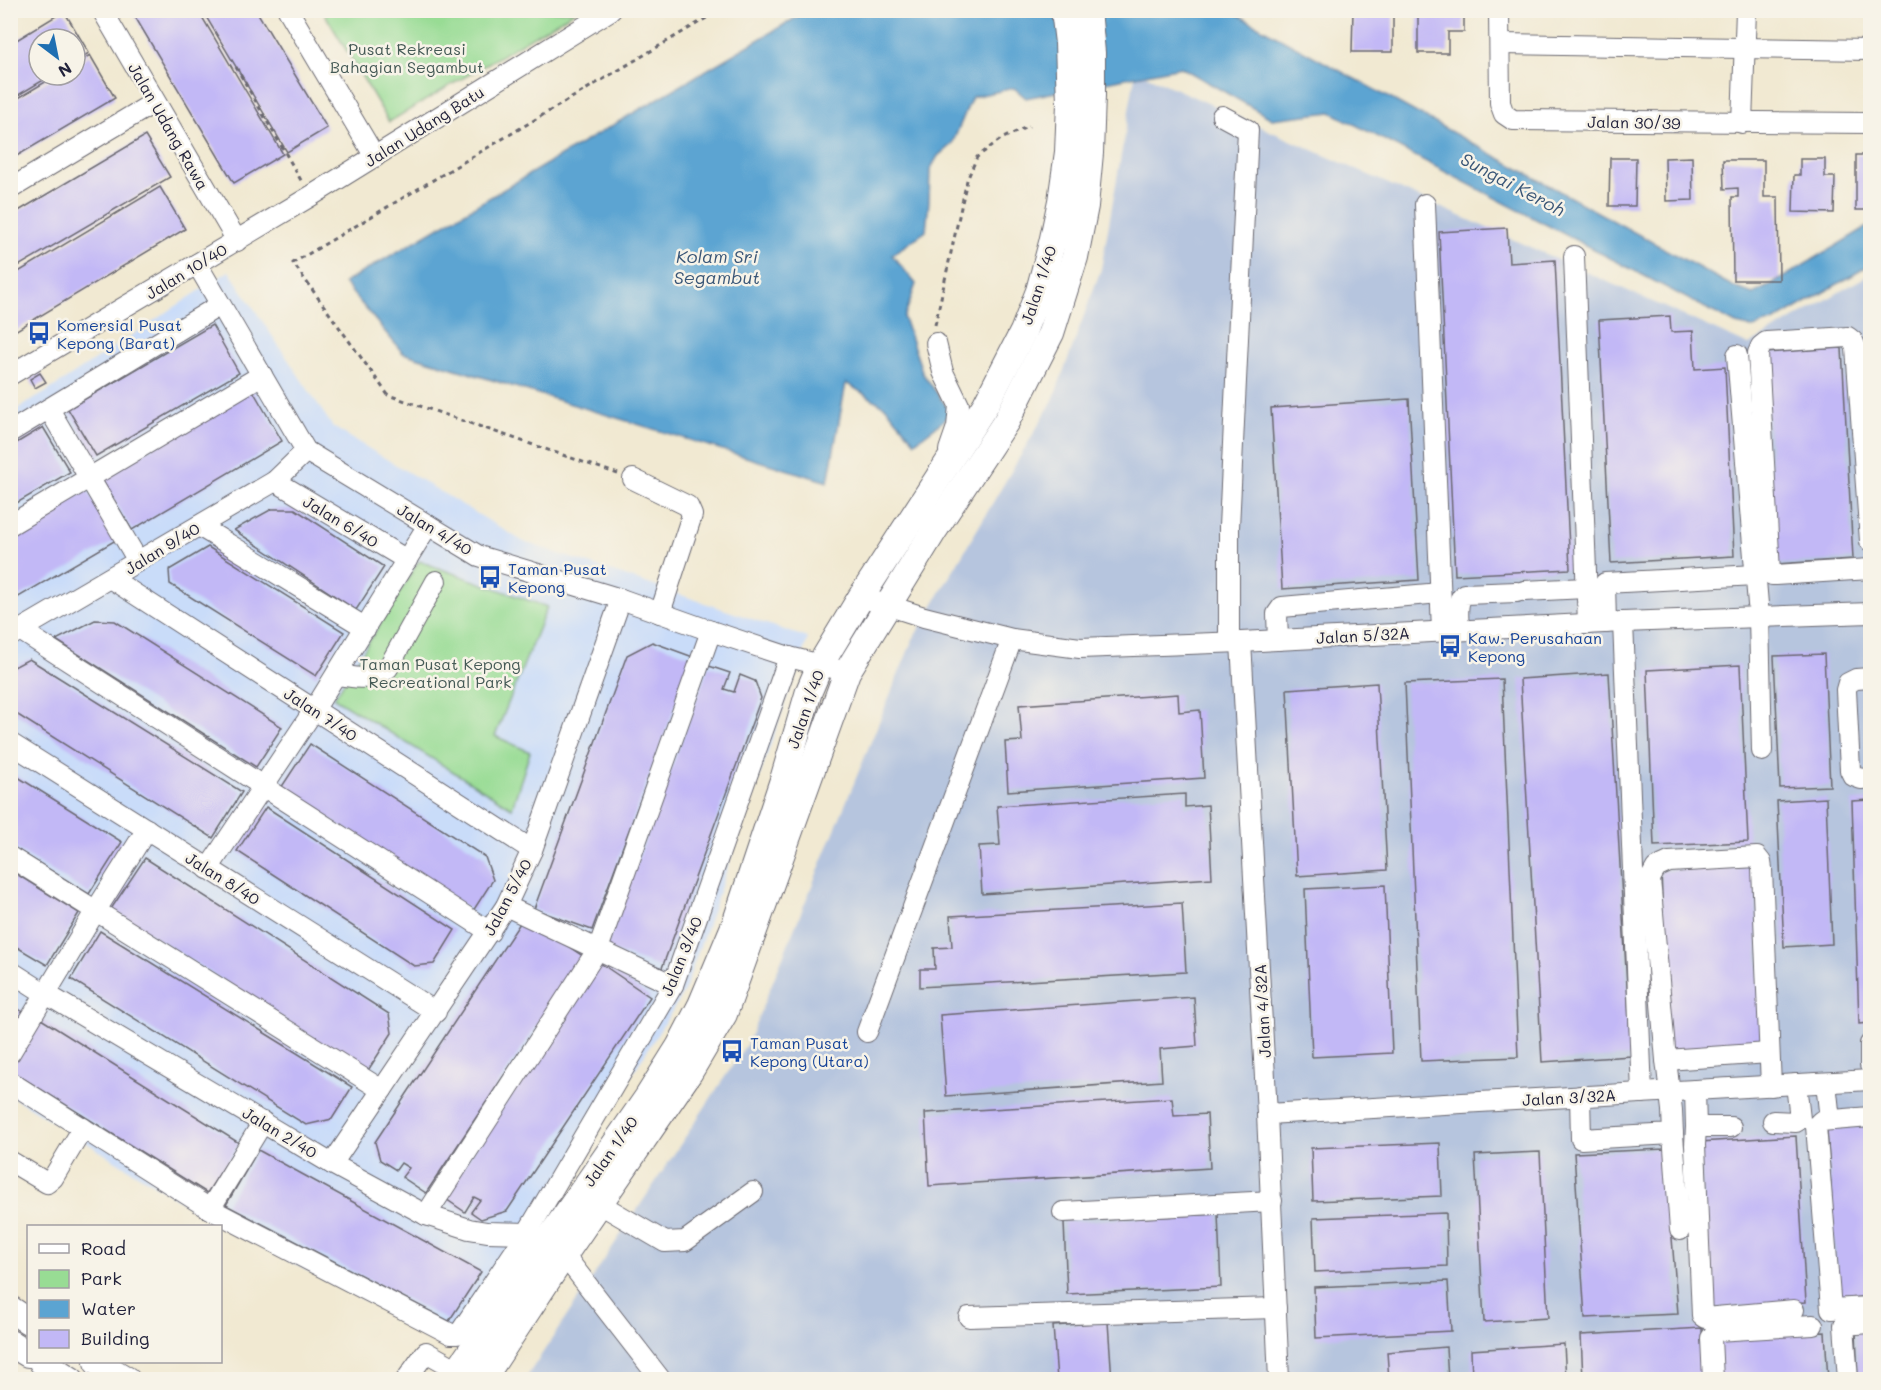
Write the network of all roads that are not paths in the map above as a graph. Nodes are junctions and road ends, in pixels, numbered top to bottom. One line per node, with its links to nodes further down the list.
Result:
1 (288, 10): 16 (street)
2 (611, 10): 16 (street, Jalan Udang Batu)
3 (1064, 10): 15 (main road, Jalan 1/40)
4 (1088, 10): 15 (main road, Jalan 1/40)
5 (1499, 10): 8 (street, Jalan 30/39)
6 (1746, 10): 9 (street)
7 (107, 12): 11 (street, Jalan Udang Rawa)
8 (1500, 44): 9 (street); 13 (street, Jalan 30/39)
9 (1745, 49): 10 (street); 13 (street)
10 (1870, 50)
11 (155, 102): 17 (street); 19 (street, Jalan Udang Rawa)
12 (1222, 116): 59 (street, Jalan 4/32A)
13 (1742, 123): 14 (street, Jalan 30/39)
14 (1870, 123)
15 (1079, 153): 32 (main road, Jalan 1/40); 48 (main road, Jalan 1/40)
16 (375, 157): 19 (street, Jalan Udang Batu)
17 (10, 189)
18 (1425, 204): 45 (street)
19 (237, 241): 21 (street, Jalan 10/40)
20 (1574, 256): 44 (street)
21 (197, 264): 22 (street, Jalan 4/40); 25 (street, Jalan 10/40)
22 (220, 305): 26 (street, Jalan 4/40); 27 (street)
23 (936, 343): 32 (street)
24 (1737, 355): 41 (street)
25 (10, 375)
26 (262, 375): 29 (street, Jalan 4/40); 30 (street)
27 (50, 409): 28 (street); 30 (street)
28 (10, 432)
29 (306, 451): 33 (street, Jalan 9/40); 35 (street, Jalan 4/40)
30 (90, 477): 34 (street); 39 (street)
31 (633, 480): 50 (street)
32 (938, 480): 46 (main road, Jalan 1/40)
33 (275, 481): 36 (street, Jalan 9/40); 38 (street, Jalan 6/40)
34 (10, 525)
35 (428, 525): 38 (street); 47 (street, Jalan 4/40)
36 (199, 526): 39 (street, Jalan 9/40); 53 (street)
37 (1870, 541): 40 (street)
38 (407, 560): 53 (street)
39 (138, 561): 42 (street, Jalan 9/40)
40 (1870, 569)
41 (1756, 575): 51 (street); 52 (street)
42 (110, 578): 56 (street, Jalan 9/40); 65 (street, Jalan 7/40)
43 (436, 581): 63 (street)
44 (1586, 588): 52 (street); 55 (street)
45 (1440, 593): 55 (street); 58 (street)
46 (861, 597): 48 (street, Jalan 5/32A); 61 (main road, Jalan 1/40)
47 (621, 599): 50 (street, Jalan 4/40); 71 (street, Jalan 5/40)
48 (886, 606): 57 (street, Jalan 5/32A); 62 (main road, Jalan 1/40)
49 (1870, 613): 51 (street, Jalan 5/32A)
50 (660, 614): 54 (street, Jalan 4/40)
51 (1759, 616): 52 (street, Jalan 5/32A); 67 (street)
52 (1605, 623): 55 (street, Jalan 5/32A); 96 (street)
53 (366, 628): 63 (street)
54 (711, 631): 60 (street, Jalan 4/40); 77 (street)
55 (1450, 631): 58 (street, Jalan 5/32A)
56 (15, 633): 69 (street)
57 (1012, 639): 59 (street, Jalan 5/32A); 82 (street)
58 (1278, 640): 59 (street, Jalan 5/32A)
59 (1235, 642): 98 (street, Jalan 4/32A)
60 (789, 657): 61 (street, Jalan 4/40); 79 (street, Jalan 3/40)
61 (820, 665): 62 (street, Jalan 4/40); 116 (main road, Jalan 1/40)
62 (847, 672): 111 (main road, Jalan 1/40)
63 (336, 675): 65 (street)
64 (1870, 678): 68 (street)
65 (314, 710): 69 (street); 71 (street, Jalan 7/40)
66 (10, 743): 70 (street, Jalan 8/40)
67 (1762, 751)
68 (1870, 778)
69 (263, 787): 73 (street); 76 (street)
70 (147, 829): 73 (street, Jalan 8/40); 75 (street)
71 (532, 850): 74 (street, Jalan 5/40)
72 (10, 857): 75 (street)
73 (208, 869): 81 (street, Jalan 8/40)
74 (506, 906): 76 (street, Jalan 5/40); 77 (street)
75 (96, 910): 80 (street); 93 (street)
76 (490, 932): 81 (street, Jalan 5/40)
77 (598, 949): 79 (street); 114 (street)
78 (10, 971): 80 (street, Jalan 2/40)
79 (673, 985): 116 (street, Jalan 3/40)
80 (46, 994): 84 (street); 102 (street, Jalan 2/40)
81 (436, 1012): 93 (street, Jalan 5/40)
82 (867, 1032)
83 (1870, 1044): 87 (street)
84 (10, 1053)
85 (1769, 1053): 86 (street); 86 (street); 92 (street)
86 (1666, 1060): 95 (street)
87 (1870, 1065)
88 (1870, 1080): 90 (street, Jalan 3/32A)
89 (10, 1082): 105 (street, Jalan 3/40)
90 (1826, 1083): 91 (street, Jalan 3/32A); 100 (street)
91 (1796, 1084): 92 (street, Jalan 3/32A); 101 (street)
92 (1772, 1086): 94 (street, Jalan 3/32A)
93 (382, 1090): 108 (street, Jalan 5/40)
94 (1695, 1090): 95 (street, Jalan 3/32A); 104 (street)
95 (1670, 1092): 96 (street, Jalan 3/32A); 106 (street)
96 (1642, 1093): 97 (street, Jalan 3/32A)
97 (1580, 1096): 98 (street, Jalan 3/32A); 106 (street)
98 (1267, 1114): 110 (street, Jalan 4/32A)
99 (1870, 1117): 100 (street)
100 (1830, 1120): 117 (street)
101 (1773, 1121)
102 (263, 1122): 108 (street, Jalan 2/40); 112 (street)
103 (1731, 1126): 104 (street)
104 (1696, 1127): 120 (street)
105 (83, 1128): 107 (street); 112 (street, Jalan 3/40)
106 (1673, 1134): 115 (street)
107 (10, 1161)
108 (332, 1164): 114 (street, Jalan 2/40)
109 (753, 1192): 111 (street)
110 (1272, 1201): 113 (street); 119 (street, Jalan 4/32A)
111 (600, 1204): 116 (main road, Jalan 1/40)
112 (210, 1209): 116 (street, Jalan 3/40)
113 (1064, 1212)
114 (426, 1215): 116 (street, Jalan 2/40)
115 (1680, 1230)
116 (546, 1244): 129 (main road, Jalan 1/40); 133 (main road, Jalan 1/40); 134 (street)
117 (1870, 1307)
118 (10, 1308): 122 (main road)
119 (1276, 1308): 121 (street); 135 (street, Jalan 4/32A)
120 (1794, 1310)
121 (969, 1317)
122 (27, 1319)
123 (1870, 1323): 137 (street)
124 (1813, 1325): 136 (street)
125 (10, 1343): 126 (main road)
126 (27, 1353)
127 (44, 1363): 130 (main road)
128 (99, 1363): 131 (main road)
129 (455, 1375): 132 (street)
130 (72, 1380)
131 (127, 1380)
132 (406, 1380)
133 (482, 1380)
134 (661, 1380)
135 (1279, 1380)
136 (1713, 1380)
137 (1848, 1380)

